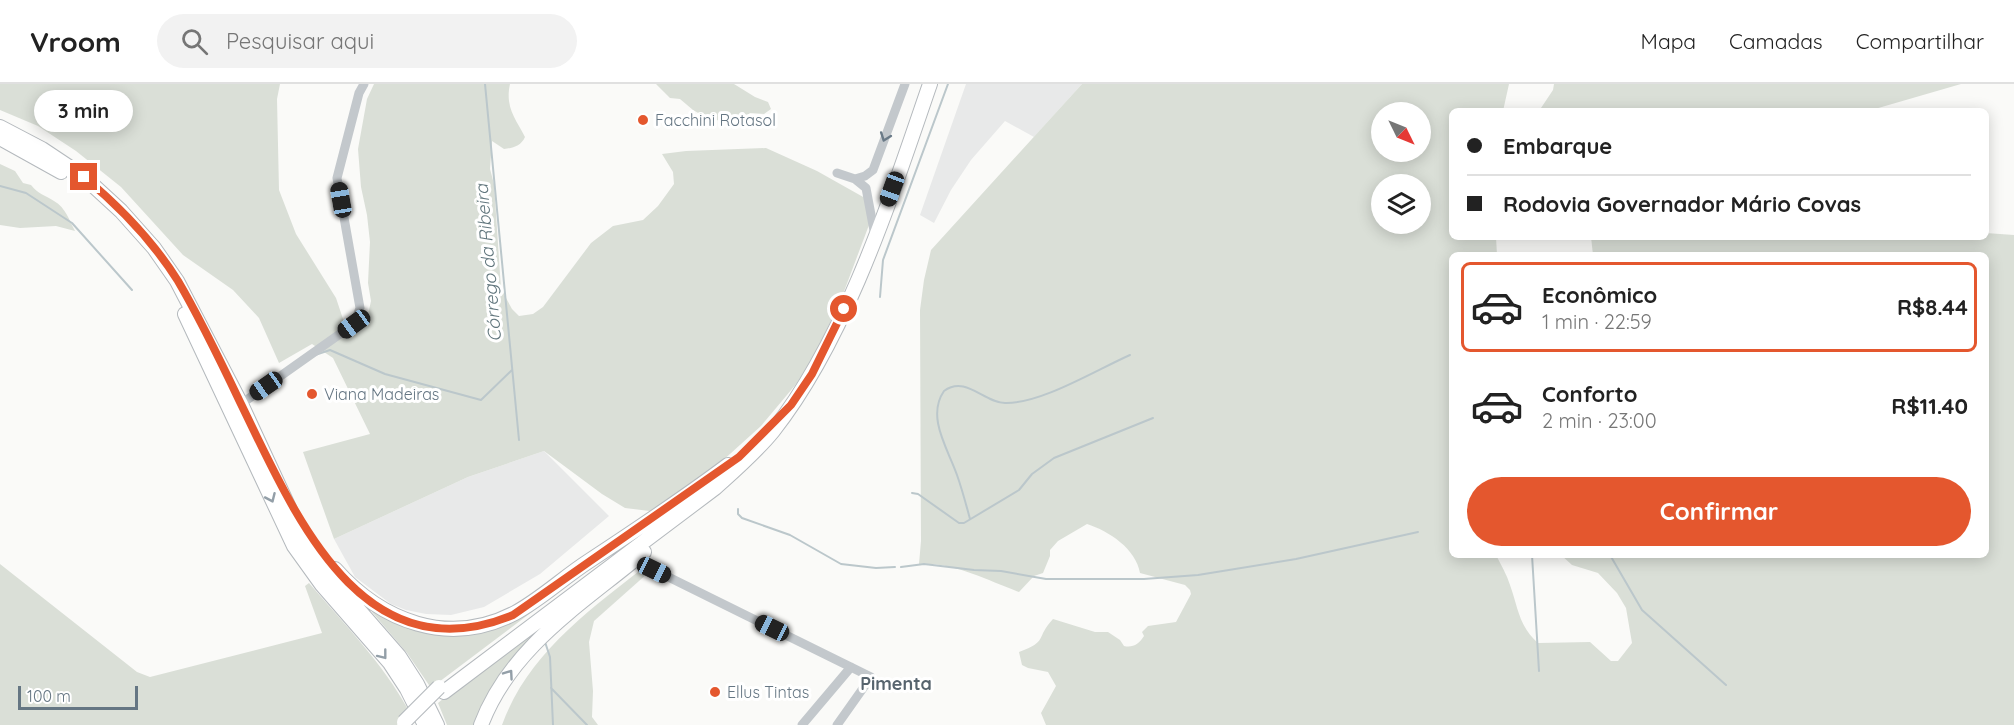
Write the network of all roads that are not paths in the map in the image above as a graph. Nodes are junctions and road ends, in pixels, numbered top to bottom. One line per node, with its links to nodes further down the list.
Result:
1 (364, 84): 9 (street)
2 (905, 84): 7 (street, one-way to 7)
3 (930, 84): 8 (highway)
4 (0, 127): 9 (highway)
5 (0, 138): 18 (highway, one-way to 18)
6 (837, 173): 7 (street)
7 (855, 179): 8 (street)
8 (875, 236): 10 (highway)
9 (241, 404): 12 (highway)
10 (791, 405): 11 (highway); 13 (highway)
11 (769, 436): 14 (highway); 16 (highway)
12 (257, 441): 13 (highway); 19 (highway)
13 (739, 457): 16 (highway)
14 (634, 560): 15 (street); 20 (highway, one-way to 14)
15 (851, 667): 21 (street); 22 (street)
16 (441, 689): 17 (highway, bridge)
17 (406, 724)
18 (425, 725)
19 (437, 725)
20 (481, 725)
21 (802, 725)
22 (837, 725)

